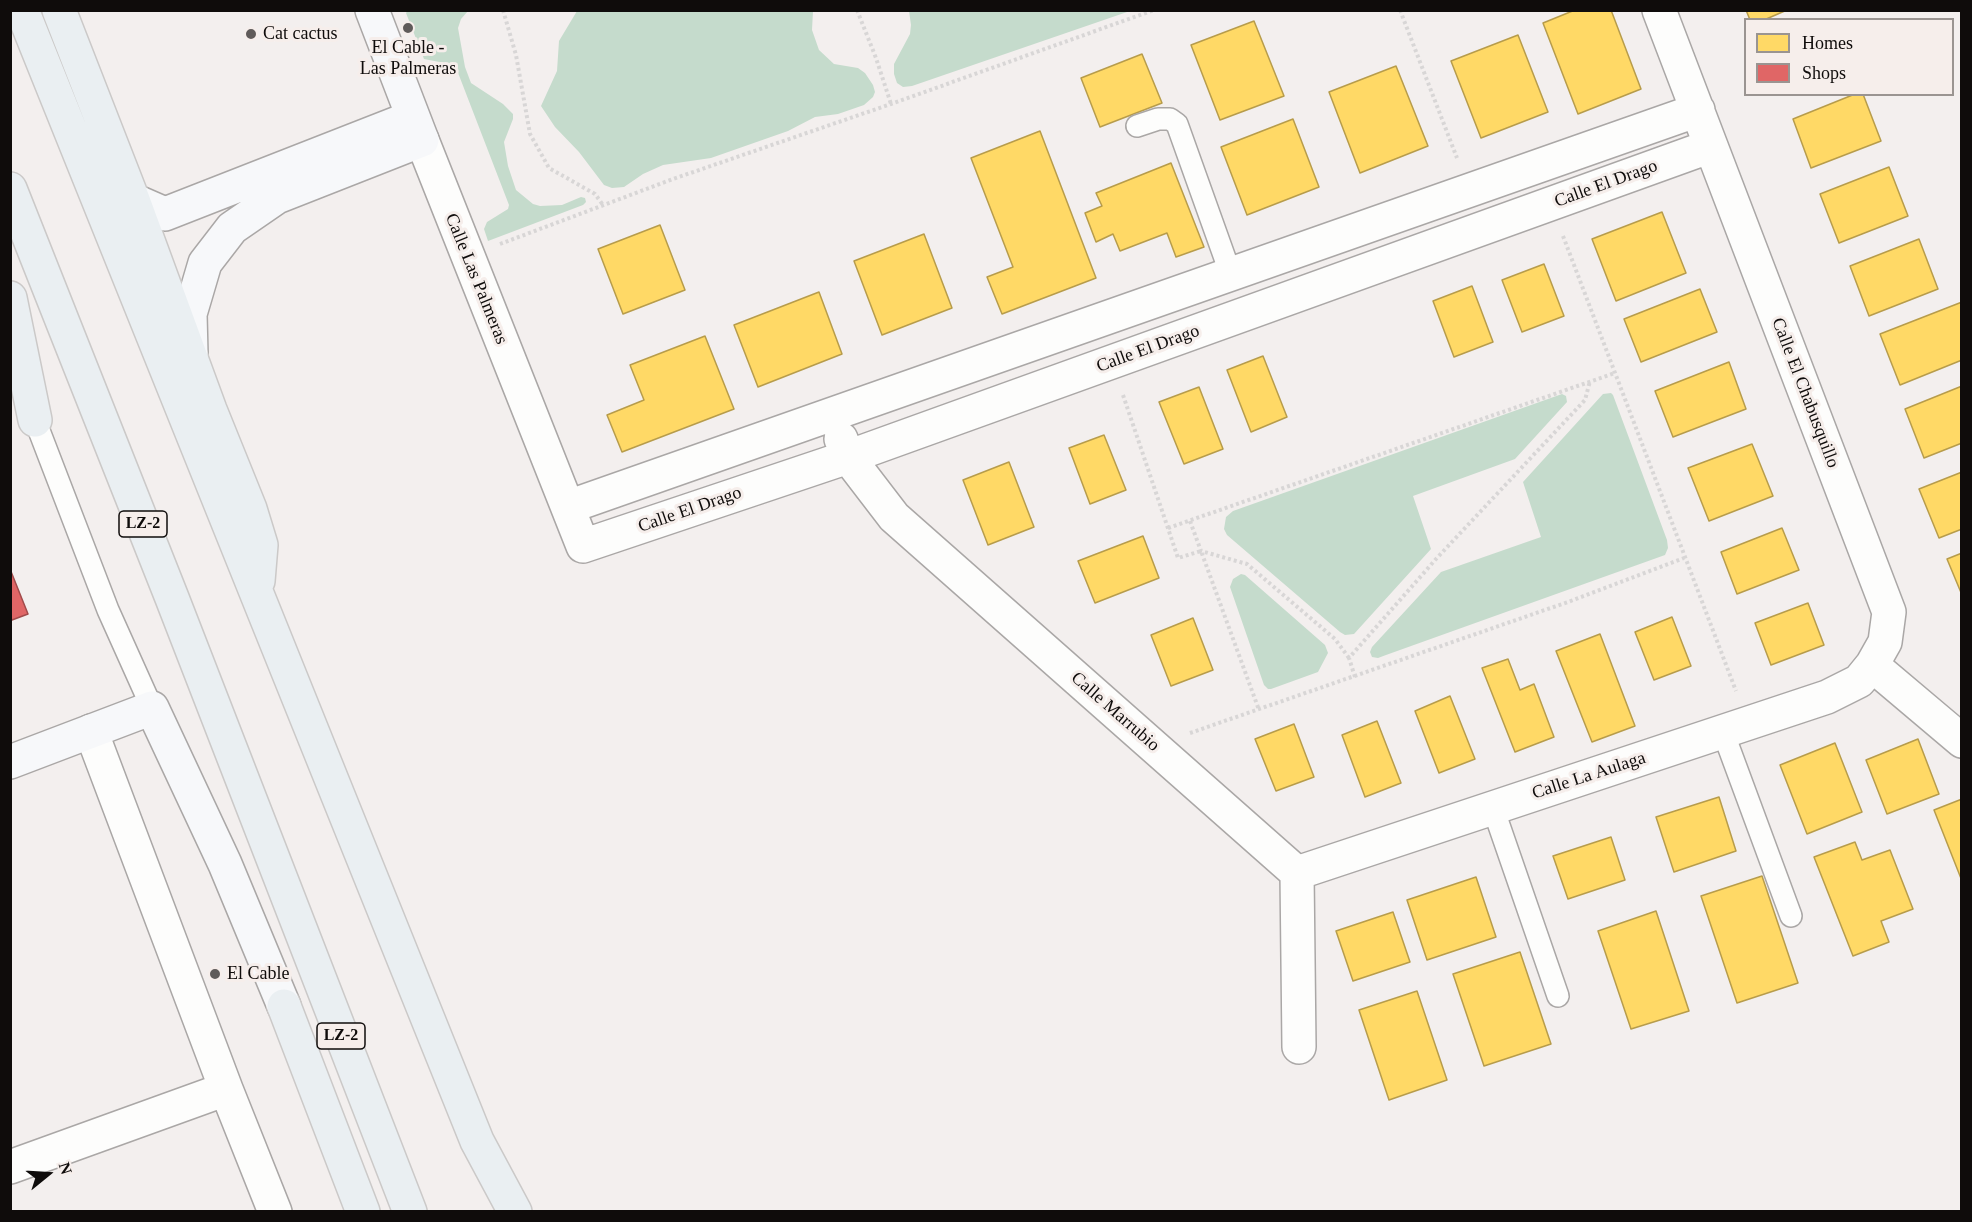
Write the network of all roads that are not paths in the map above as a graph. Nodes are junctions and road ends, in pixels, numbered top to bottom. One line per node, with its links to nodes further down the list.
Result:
1 (22, 10): 19 (highway)
2 (59, 10): 10 (highway)
3 (372, 10): 7 (street, Calle Las Palmeras)
4 (1659, 10): 5 (street, Calle El Chabusquillo)
5 (1698, 110): 8 (street, Calle El Chabusquillo); 11 (street)
6 (1137, 126): 11 (lane)
7 (417, 128): 10 (street); 13 (street); 17 (street, Calle Las Palmeras)
8 (1712, 146): 16 (street, Calle El Drago); 20 (street, Calle El Chabusquillo)
9 (10, 189): 36 (highway, LZ-2)
10 (133, 200): 13 (highway)
11 (1231, 275): 14 (street)
12 (10, 298): 15 (highway)
13 (191, 354): 19 (highway)
14 (831, 415): 16 (street, Calle Marrubio); 17 (street)
15 (35, 420): 21 (lane)
16 (848, 457): 18 (street, Calle El Drago); 27 (street, Calle Marrubio)
17 (568, 507): 18 (street, Calle Las Palmeras)
18 (583, 546)
19 (257, 594): 37 (highway)
20 (1872, 665): 22 (street, Calle La Aulaga); 24 (street)
21 (152, 708): 23 (street); 30 (street)
22 (1736, 727): 26 (street, Calle La Aulaga); 28 (lane)
23 (91, 730): 25 (street); 32 (street)
24 (1962, 741)
25 (10, 762)
26 (1493, 808): 27 (street, Calle La Aulaga); 29 (lane)
27 (1297, 873): 31 (street)
28 (1791, 916)
29 (1558, 996)
30 (284, 1006): 35 (highway)
31 (1299, 1047)
32 (226, 1089): 33 (street); 34 (street)
33 (10, 1167)
34 (275, 1212)
35 (363, 1212)
36 (410, 1212)
37 (515, 1212)

